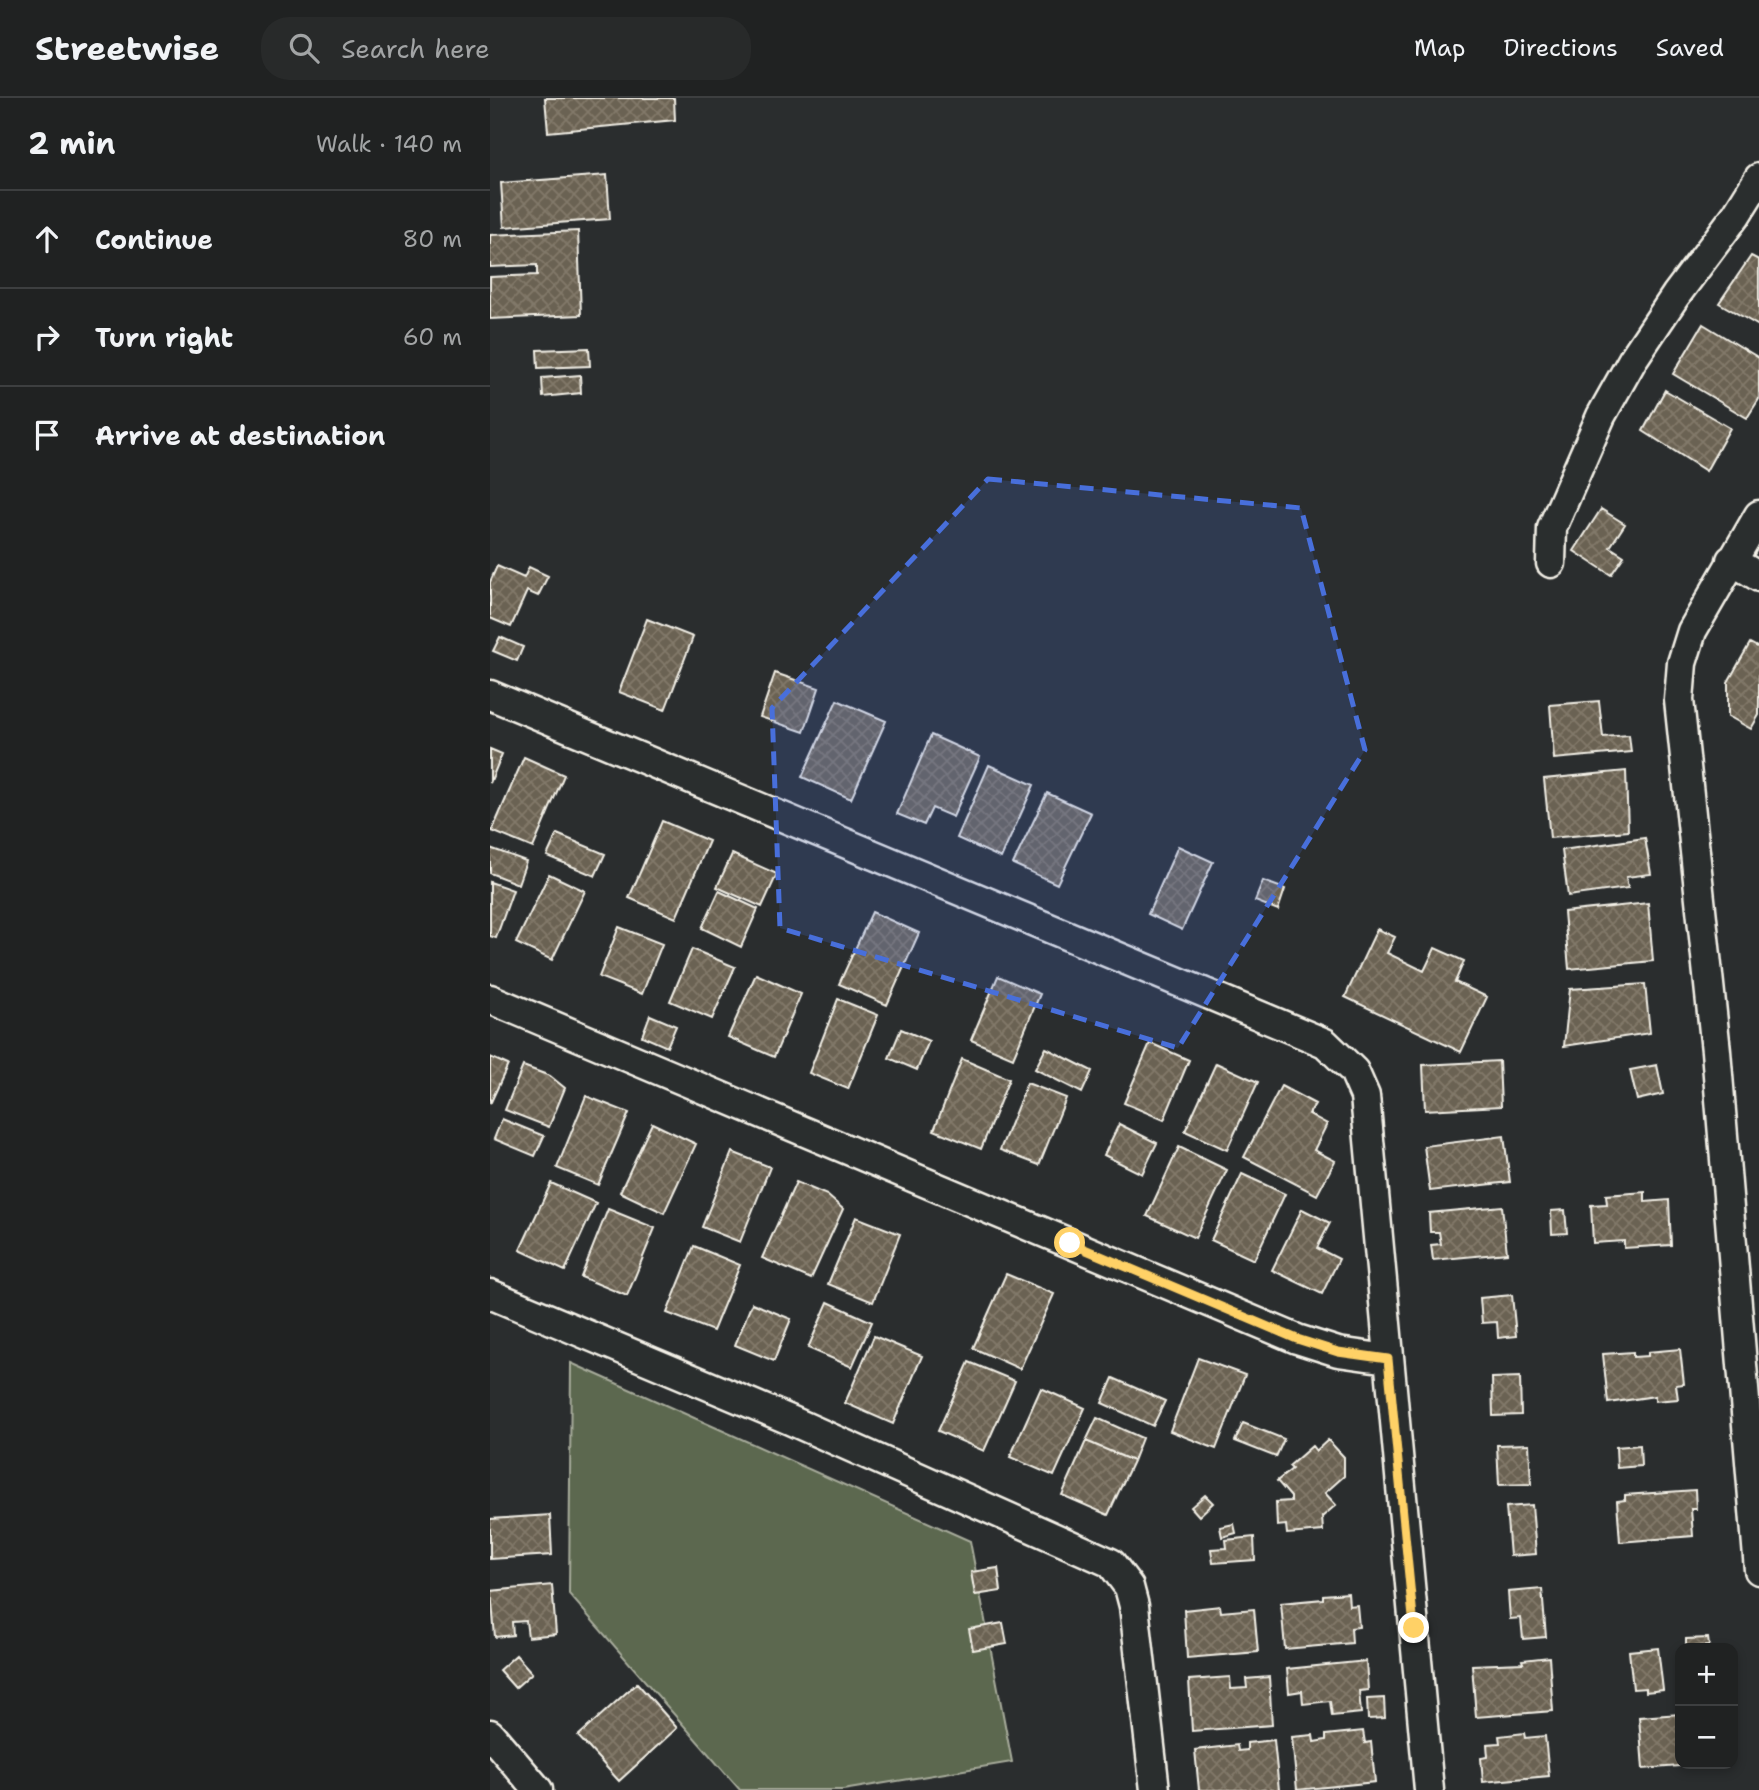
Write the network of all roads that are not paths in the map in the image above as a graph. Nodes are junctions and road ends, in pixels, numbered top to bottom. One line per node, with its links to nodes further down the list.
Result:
1 (1757, 187): 4 (street)
2 (1759, 515): 3 (street)
3 (1731, 560): 5 (street); 10 (street)
4 (1551, 563)
5 (1759, 577)
6 (490, 695): 9 (street)
7 (490, 999): 9 (street)
8 (490, 1294): 13 (street)
9 (1388, 1359): 14 (street)
10 (1759, 1570)
11 (490, 1734): 12 (street)
12 (538, 1790)
13 (1155, 1790)
14 (1429, 1790)

